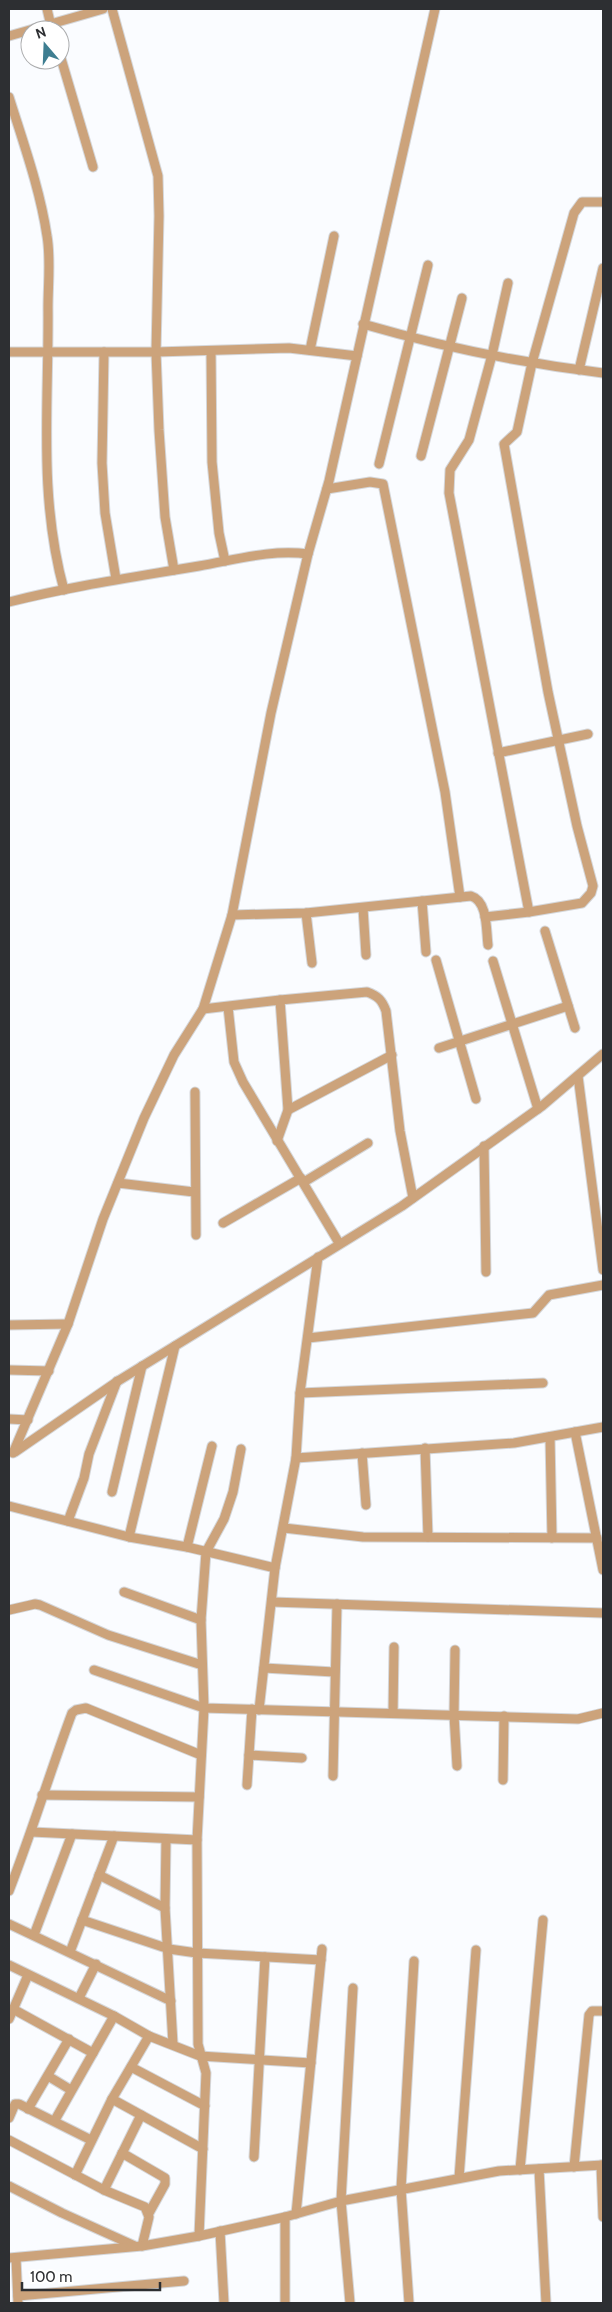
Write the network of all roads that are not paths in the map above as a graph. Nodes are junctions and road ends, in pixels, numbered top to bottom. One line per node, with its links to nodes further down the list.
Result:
1 (103, 9): 4 (street)
2 (112, 9): 22 (street)
3 (435, 9): 14 (street)
4 (70, 21)
5 (64, 70): 7 (street)
6 (9, 97): 20 (street)
7 (93, 167)
8 (603, 202): 25 (street)
9 (334, 236): 17 (street)
10 (428, 265): 15 (street)
11 (603, 268): 26 (street)
12 (508, 283): 23 (street)
13 (462, 298): 16 (street)
14 (363, 324): 15 (street); 24 (street)
15 (411, 338): 16 (street); 29 (street)
16 (450, 347): 23 (street); 28 (street)
17 (310, 350): 18 (street); 24 (street)
18 (211, 351): 22 (street); 32 (street)
19 (9, 352): 20 (street)
20 (48, 352): 21 (street); 35 (street)
21 (104, 352): 22 (street); 34 (street)
22 (156, 352): 33 (street)
23 (492, 355): 25 (street); 39 (street)
24 (357, 356): 30 (street)
25 (532, 363): 26 (street); 38 (street)
26 (579, 370): 27 (street)
27 (603, 374)
28 (421, 456)
29 (379, 464)
30 (327, 488): 31 (street); 40 (street)
31 (308, 554): 32 (street); 45 (street)
32 (225, 561): 33 (street)
33 (174, 570): 34 (street)
34 (116, 579): 35 (street)
35 (64, 590): 36 (street)
36 (9, 601)
37 (588, 734): 38 (street)
38 (559, 741): 39 (street); 43 (street)
39 (498, 754): 43 (street)
40 (460, 897): 41 (street); 46 (street)
41 (422, 902): 42 (street); 49 (street)
42 (363, 908): 44 (street); 50 (street)
43 (529, 912): 46 (street)
44 (306, 913): 45 (street); 53 (street)
45 (232, 915): 57 (street)
46 (485, 917): 48 (street)
47 (545, 932): 55 (street)
48 (488, 944)
49 (426, 952)
50 (366, 955)
51 (436, 960): 60 (street)
52 (493, 961): 58 (street)
53 (312, 963)
54 (280, 1000): 56 (street); 63 (street); 68 (street)
55 (568, 1006): 58 (street); 59 (street)
56 (228, 1007): 57 (street); 69 (street)
57 (203, 1009): 73 (street)
58 (512, 1024): 60 (street); 67 (street)
59 (575, 1028)
60 (460, 1041): 61 (street); 66 (street)
61 (438, 1048)
62 (603, 1054): 64 (street)
63 (392, 1055): 68 (street); 75 (street)
64 (578, 1076): 67 (street); 77 (street)
65 (195, 1092): 74 (street)
66 (476, 1099)
67 (538, 1109): 71 (street)
68 (288, 1110): 69 (street)
69 (276, 1141): 72 (street)
70 (368, 1144): 72 (street)
71 (484, 1146): 75 (street); 82 (street)
72 (302, 1180): 76 (street); 79 (street)
73 (118, 1183): 74 (street); 84 (street)
74 (194, 1192): 78 (street)
75 (413, 1198): 79 (street)
76 (223, 1223)
77 (601, 1226): 81 (street)
78 (196, 1235)
79 (339, 1243): 80 (street)
80 (318, 1258): 86 (street); 87 (street)
81 (603, 1270)
82 (486, 1272)
83 (603, 1285): 86 (street)
84 (68, 1324): 85 (street); 90 (street)
85 (9, 1325)
86 (308, 1338): 93 (street)
87 (175, 1346): 88 (street); 110 (street)
88 (142, 1366): 91 (street); 105 (street)
89 (9, 1370): 90 (street)
90 (49, 1371): 95 (street)
91 (118, 1381): 103 (street); 108 (street)
92 (543, 1383): 93 (street)
93 (300, 1393): 104 (street)
94 (9, 1419): 95 (street)
95 (28, 1420): 103 (street)
96 (603, 1427): 97 (street)
97 (575, 1432): 98 (street); 113 (street)
98 (550, 1436): 100 (street); 112 (street)
99 (212, 1446): 114 (street)
100 (425, 1448): 102 (street); 111 (street)
101 (241, 1449): 115 (street)
102 (362, 1453): 104 (street); 106 (street)
103 (11, 1455)
104 (296, 1458): 109 (street)
105 (112, 1492)
106 (366, 1505)
107 (9, 1506): 108 (street)
108 (68, 1521): 110 (street)
109 (284, 1528): 111 (street); 116 (street)
110 (129, 1537): 114 (street)
111 (428, 1537): 112 (street)
112 (552, 1538): 113 (street)
113 (597, 1538): 117 (street)
114 (187, 1547): 115 (street)
115 (206, 1552): 116 (street); 123 (street)
116 (274, 1568): 119 (street)
117 (603, 1570)
118 (124, 1592): 123 (street)
119 (272, 1602): 120 (street); 127 (street)
120 (337, 1604): 122 (street); 129 (street)
121 (9, 1610): 126 (street)
122 (603, 1613)
123 (201, 1620): 126 (street)
124 (394, 1647): 133 (street)
125 (455, 1650): 135 (street)
126 (202, 1665): 130 (street)
127 (264, 1668): 129 (street); 131 (street)
128 (94, 1670): 130 (street)
129 (334, 1672): 132 (street)
130 (204, 1708): 131 (street); 137 (street)
131 (255, 1709): 132 (street); 138 (street)
132 (333, 1712): 133 (street); 141 (street)
133 (393, 1713): 135 (street)
134 (603, 1713): 136 (street)
135 (454, 1715): 136 (street); 140 (street)
136 (504, 1716): 142 (street)
137 (201, 1755): 144 (street); 145 (street)
138 (249, 1755): 139 (street); 143 (street)
139 (302, 1758)
140 (457, 1766)
141 (333, 1776)
142 (503, 1780)
143 (247, 1785)
144 (42, 1795): 145 (street); 146 (street)
145 (199, 1797): 150 (street)
146 (32, 1832): 147 (street); 152 (street)
147 (72, 1834): 148 (street); 157 (street)
148 (114, 1836): 149 (street); 151 (street)
149 (166, 1839): 150 (street); 153 (street)
150 (198, 1840): 162 (street)
151 (99, 1875): 153 (street); 154 (street)
152 (9, 1891)
153 (165, 1908): 158 (street)
154 (82, 1920): 158 (street); 161 (street)
155 (543, 1920): 200 (street)
156 (9, 1924): 157 (street)
157 (34, 1936): 161 (street)
158 (169, 1949): 162 (street); 171 (street)
159 (322, 1949): 164 (street)
160 (476, 1950): 202 (street)
161 (70, 1952): 166 (street)
162 (197, 1953): 163 (street); 180 (street)
163 (265, 1957): 164 (street); 181 (street)
164 (321, 1960): 182 (street)
165 (414, 1961): 205 (street)
166 (96, 1964): 170 (street); 171 (street)
167 (9, 1965): 168 (street)
168 (28, 1975): 170 (street); 172 (street)
169 (353, 1988): 206 (street)
170 (79, 1998): 174 (street)
171 (172, 2001): 178 (street)
172 (13, 2009): 175 (street); 177 (street)
173 (603, 2011): 198 (street)
174 (114, 2016): 176 (street); 179 (street)
175 (9, 2020)
176 (149, 2036): 178 (street); 183 (street)
177 (69, 2039): 179 (street); 184 (street)
178 (173, 2044): 180 (street)
179 (94, 2053): 185 (street)
180 (200, 2056): 181 (street); 187 (street)
181 (260, 2061): 182 (street); 196 (street)
182 (311, 2063): 208 (street)
183 (131, 2067): 186 (street); 187 (street)
184 (48, 2076): 185 (street); 188 (street)
185 (71, 2090): 191 (street)
186 (112, 2099): 189 (street); 193 (street)
187 (205, 2106): 194 (street)
188 (28, 2109): 190 (street); 191 (street)
189 (141, 2115): 194 (street); 195 (street)
190 (9, 2118)
191 (55, 2120): 193 (street)
192 (9, 2140): 201 (street)
193 (91, 2140): 201 (street)
194 (202, 2149): 212 (street)
195 (122, 2153): 204 (street); 207 (street)
196 (254, 2157)
197 (602, 2165): 198 (street); 210 (street)
198 (574, 2167): 199 (street)
199 (539, 2169): 200 (street); 221 (street)
200 (520, 2170): 202 (street)
201 (76, 2175): 204 (street)
202 (459, 2178): 205 (street)
203 (9, 2186): 213 (street)
204 (104, 2190): 207 (street)
205 (402, 2190): 206 (street); 220 (street)
206 (342, 2201): 208 (street); 219 (street)
207 (149, 2213): 213 (street)
208 (296, 2214): 209 (street)
209 (285, 2217): 211 (street); 218 (street)
210 (603, 2217)
211 (220, 2231): 212 (street); 217 (street)
212 (199, 2236): 213 (street)
213 (139, 2246): 214 (street)
214 (12, 2258): 216 (street)
215 (184, 2281): 216 (street)
216 (18, 2300)
217 (224, 2303)
218 (285, 2303)
219 (350, 2303)
220 (410, 2303)
221 (546, 2303)

